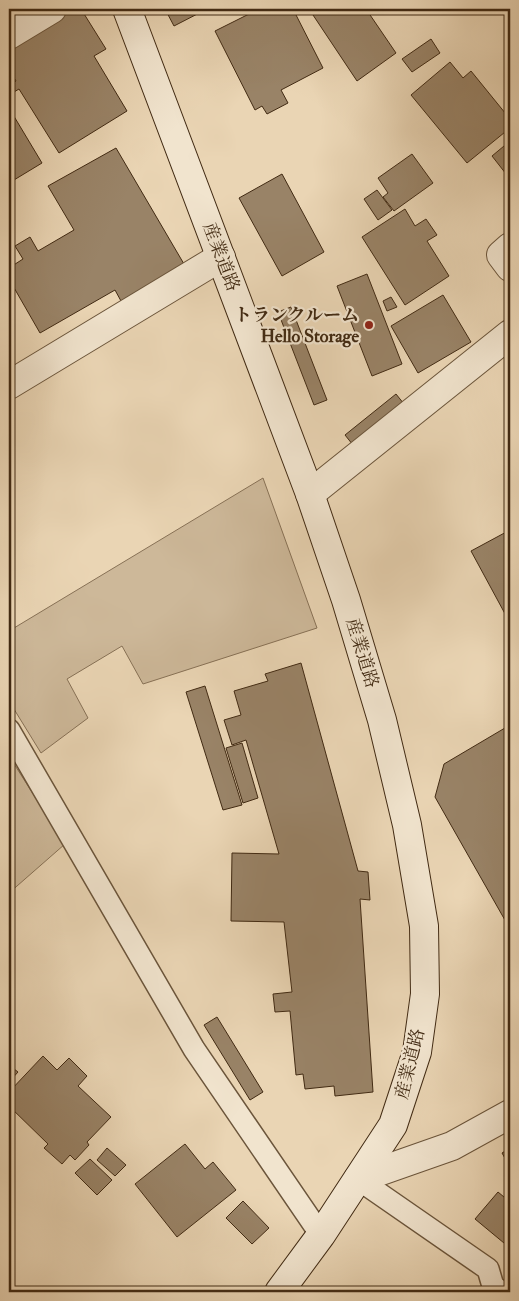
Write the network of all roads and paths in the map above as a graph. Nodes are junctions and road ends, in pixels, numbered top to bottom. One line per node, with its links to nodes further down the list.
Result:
1 (52, 9): 3 (street)
2 (127, 9): 5 (street, 産業道路)
3 (9, 35)
4 (510, 247): 6 (street)
5 (221, 257): 8 (street); 9 (street, 産業道路)
6 (510, 268)
7 (510, 334): 9 (street)
8 (9, 385)
9 (310, 494): 12 (street, 産業道路)
10 (9, 730): 13 (lane)
11 (510, 1114): 12 (street)
12 (358, 1179): 13 (street, 産業道路); 15 (lane)
13 (321, 1235): 14 (street, 産業道路)
14 (279, 1292)
15 (501, 1292)

